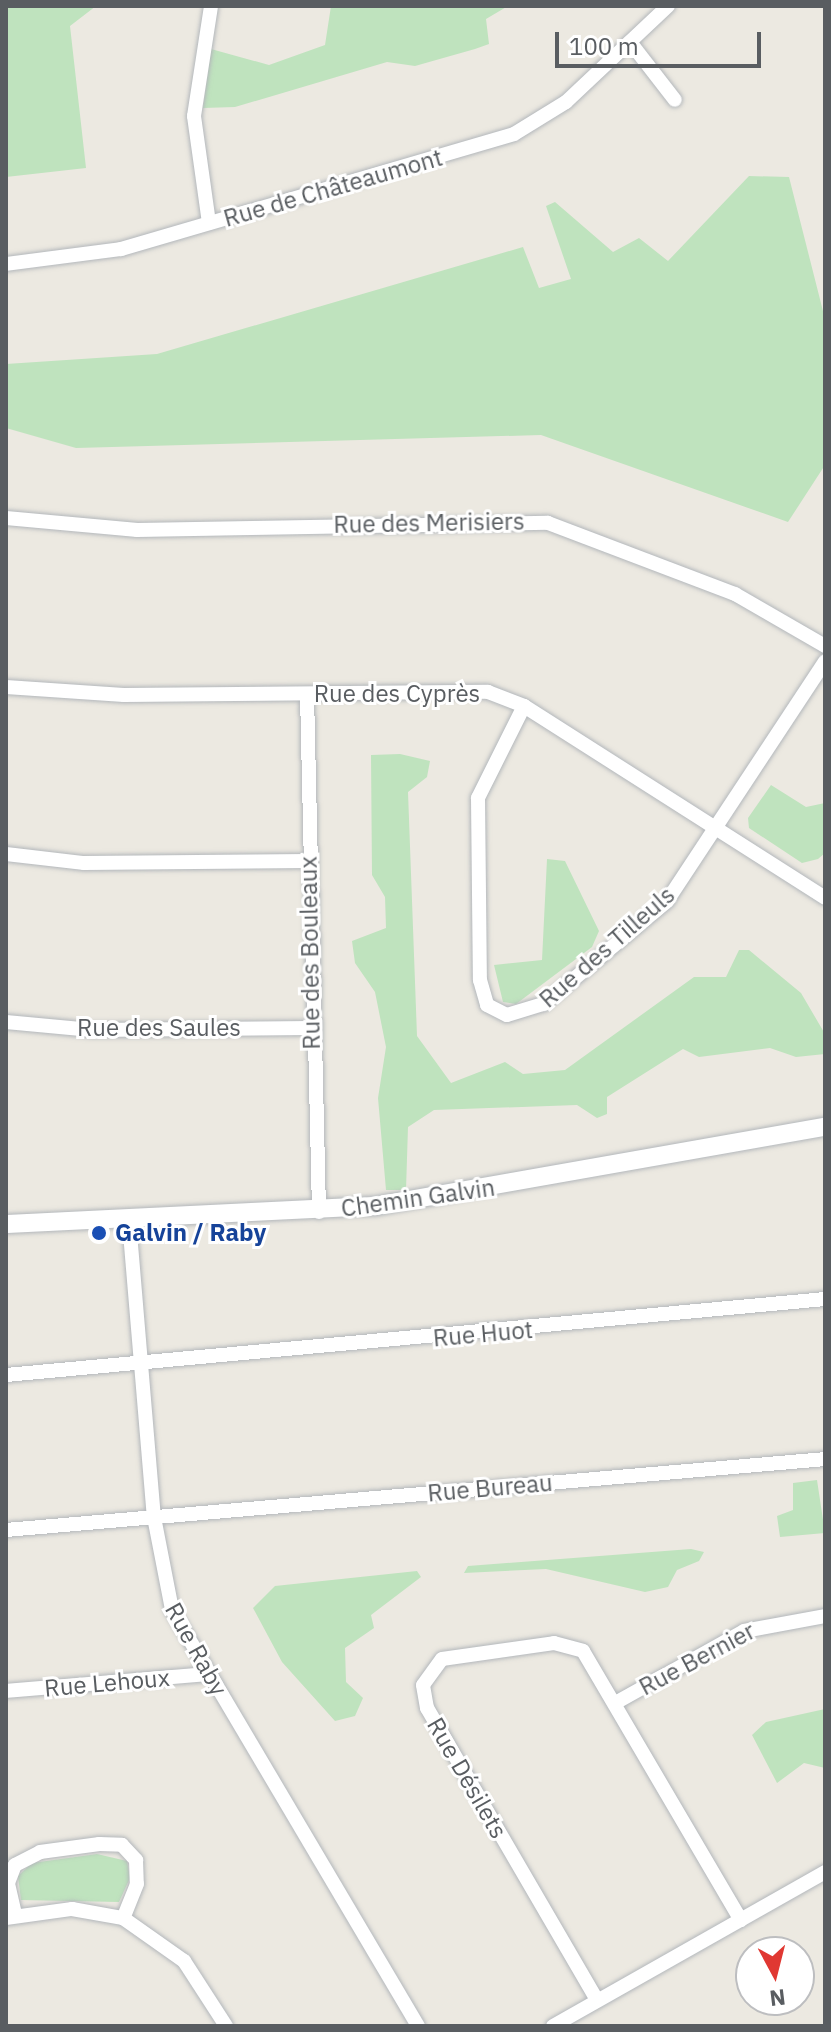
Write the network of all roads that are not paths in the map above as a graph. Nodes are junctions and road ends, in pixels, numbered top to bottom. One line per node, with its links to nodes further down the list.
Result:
1 (211, 6): 5 (street)
2 (668, 6): 3 (street, Rue de Châteaumont)
3 (630, 42): 4 (street); 5 (street, Rue de Châteaumont)
4 (675, 100)
5 (209, 223): 6 (street, Rue de Châteaumont)
6 (6, 264)
7 (6, 518): 8 (street, Rue des Merisiers)
8 (825, 646)
9 (825, 661): 13 (street, Rue des Tilleuls)
10 (6, 687): 11 (street, Rue des Cyprès)
11 (307, 694): 12 (street, Rue des Cyprès); 15 (street, Rue des Bouleaux)
12 (524, 706): 13 (street, Rue des Cyprès); 13 (street, Rue des Tilleuls)
13 (719, 829): 16 (street, Rue des Cyprès)
14 (6, 854): 15 (street)
15 (308, 861): 18 (street, Rue des Bouleaux)
16 (825, 898)
17 (6, 1022): 18 (street, Rue des Saules)
18 (312, 1028): 20 (street, Rue des Bouleaux)
19 (825, 1127): 20 (street, Chemin Galvin)
20 (319, 1212): 21 (street, Chemin Galvin)
21 (129, 1221): 22 (street, Chemin Galvin); 24 (street, Rue Raby)
22 (6, 1224)
23 (825, 1299): 24 (street, Rue Huot)
24 (141, 1363): 25 (street, Rue Huot); 27 (street, Rue Raby)
25 (6, 1375)
26 (825, 1459): 27 (street, Rue Bureau)
27 (154, 1517): 28 (street, Rue Bureau); 30 (street, Rue Raby)
28 (6, 1530)
29 (825, 1616): 32 (street, Rue Bernier)
30 (207, 1674): 31 (street, Rue Lehoux); 39 (street, Rue Raby)
31 (6, 1691)
32 (617, 1702): 36 (street, Rue Désilets); 37 (street, Rue Désilets)
33 (825, 1872): 36 (street)
34 (10, 1916): 35 (street); 35 (street)
35 (123, 1918): 38 (street)
36 (741, 1920): 37 (street)
37 (597, 2000): 40 (street)
38 (226, 2026)
39 (418, 2026)
40 (553, 2026)

